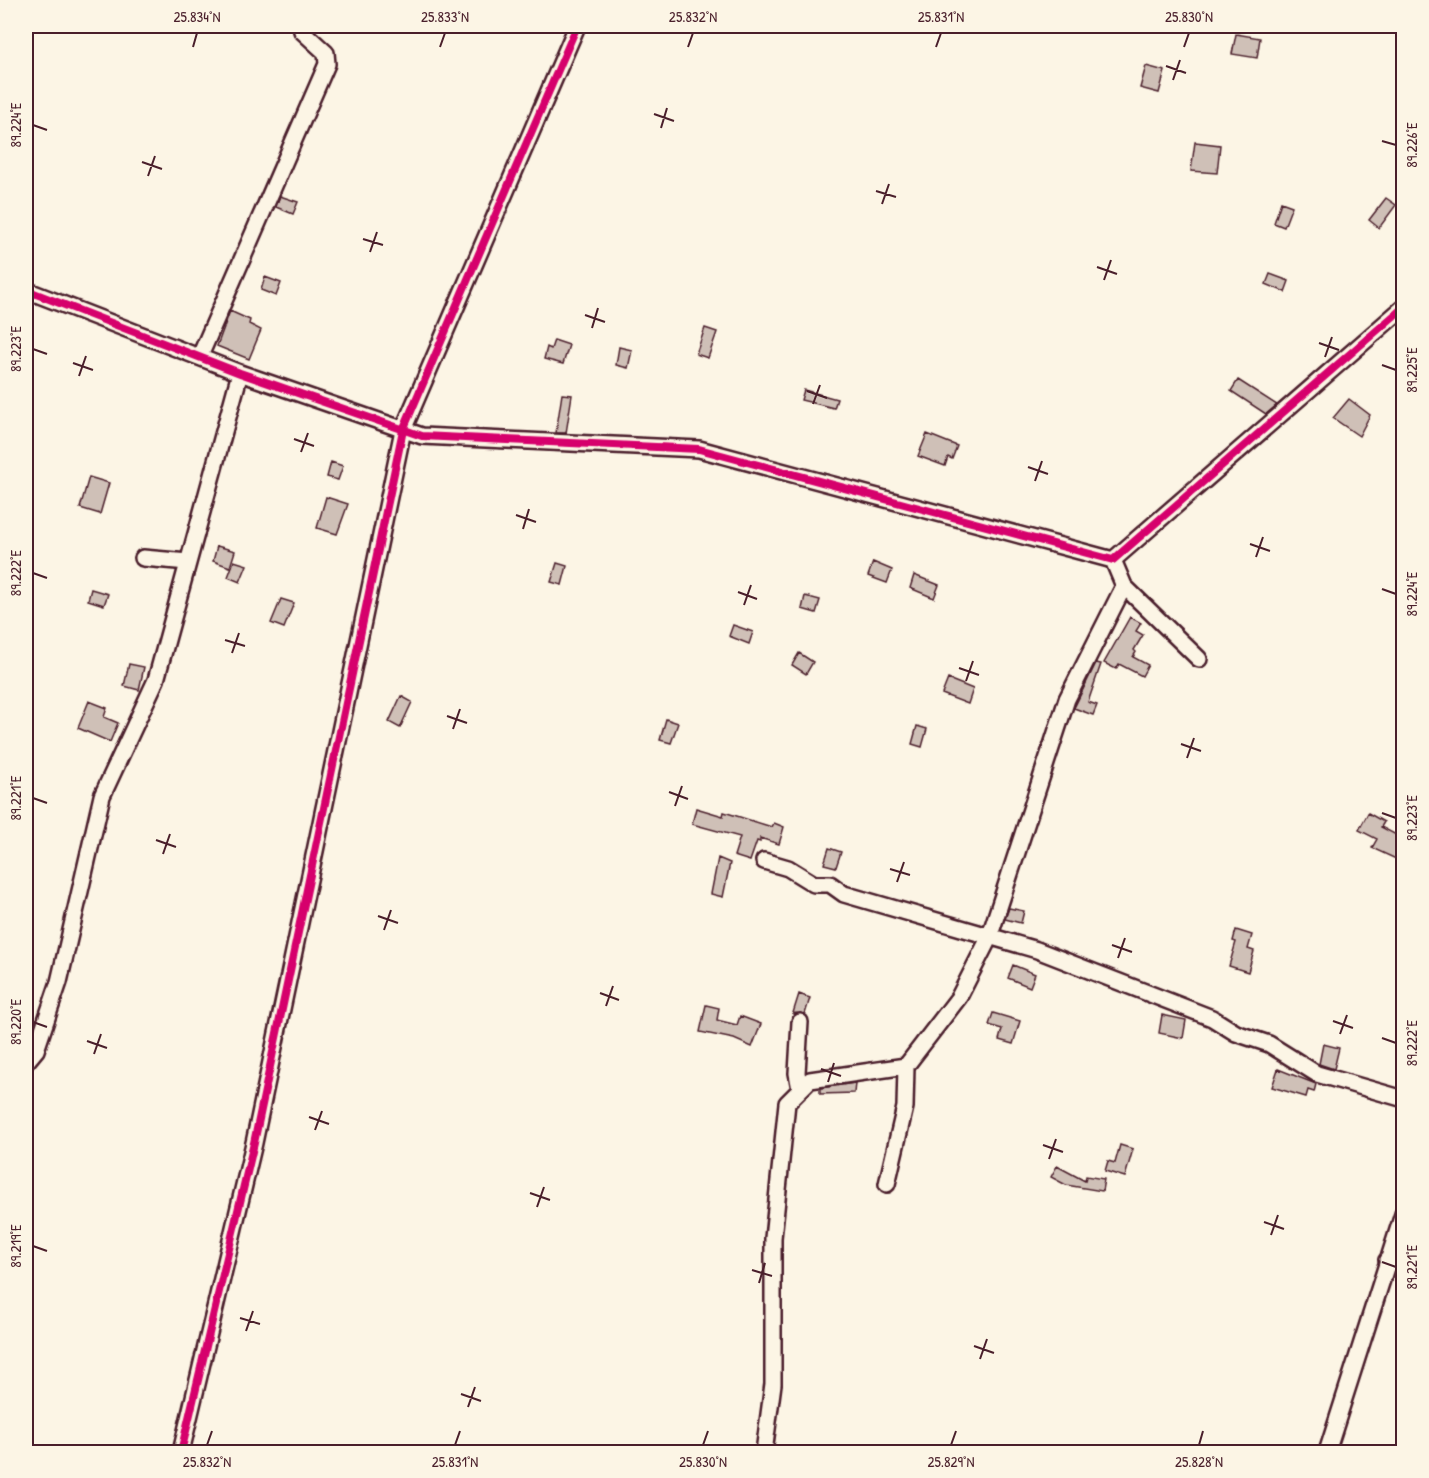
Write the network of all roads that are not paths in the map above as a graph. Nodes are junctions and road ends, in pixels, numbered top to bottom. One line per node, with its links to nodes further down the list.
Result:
1 (301, 26): 5 (street)
2 (577, 26): 7 (street)
3 (26, 290): 5 (street)
4 (1404, 307): 9 (street)
5 (200, 356): 6 (street)
6 (240, 373): 7 (street); 10 (street)
7 (403, 430): 9 (street); 24 (street)
8 (143, 558): 10 (street)
9 (1113, 560): 11 (street)
10 (188, 562): 16 (street)
11 (1124, 586): 12 (street); 14 (street)
12 (1198, 659)
13 (764, 861): 14 (street)
14 (989, 938): 17 (street); 19 (street)
15 (800, 1022): 18 (street)
16 (26, 1062)
17 (906, 1066): 18 (street); 20 (street)
18 (800, 1089): 25 (street)
19 (1404, 1099)
20 (887, 1184)
21 (1404, 1211): 22 (street)
22 (1387, 1260): 23 (street); 26 (street)
23 (1404, 1266)
24 (181, 1452)
25 (764, 1452)
26 (1327, 1452)

